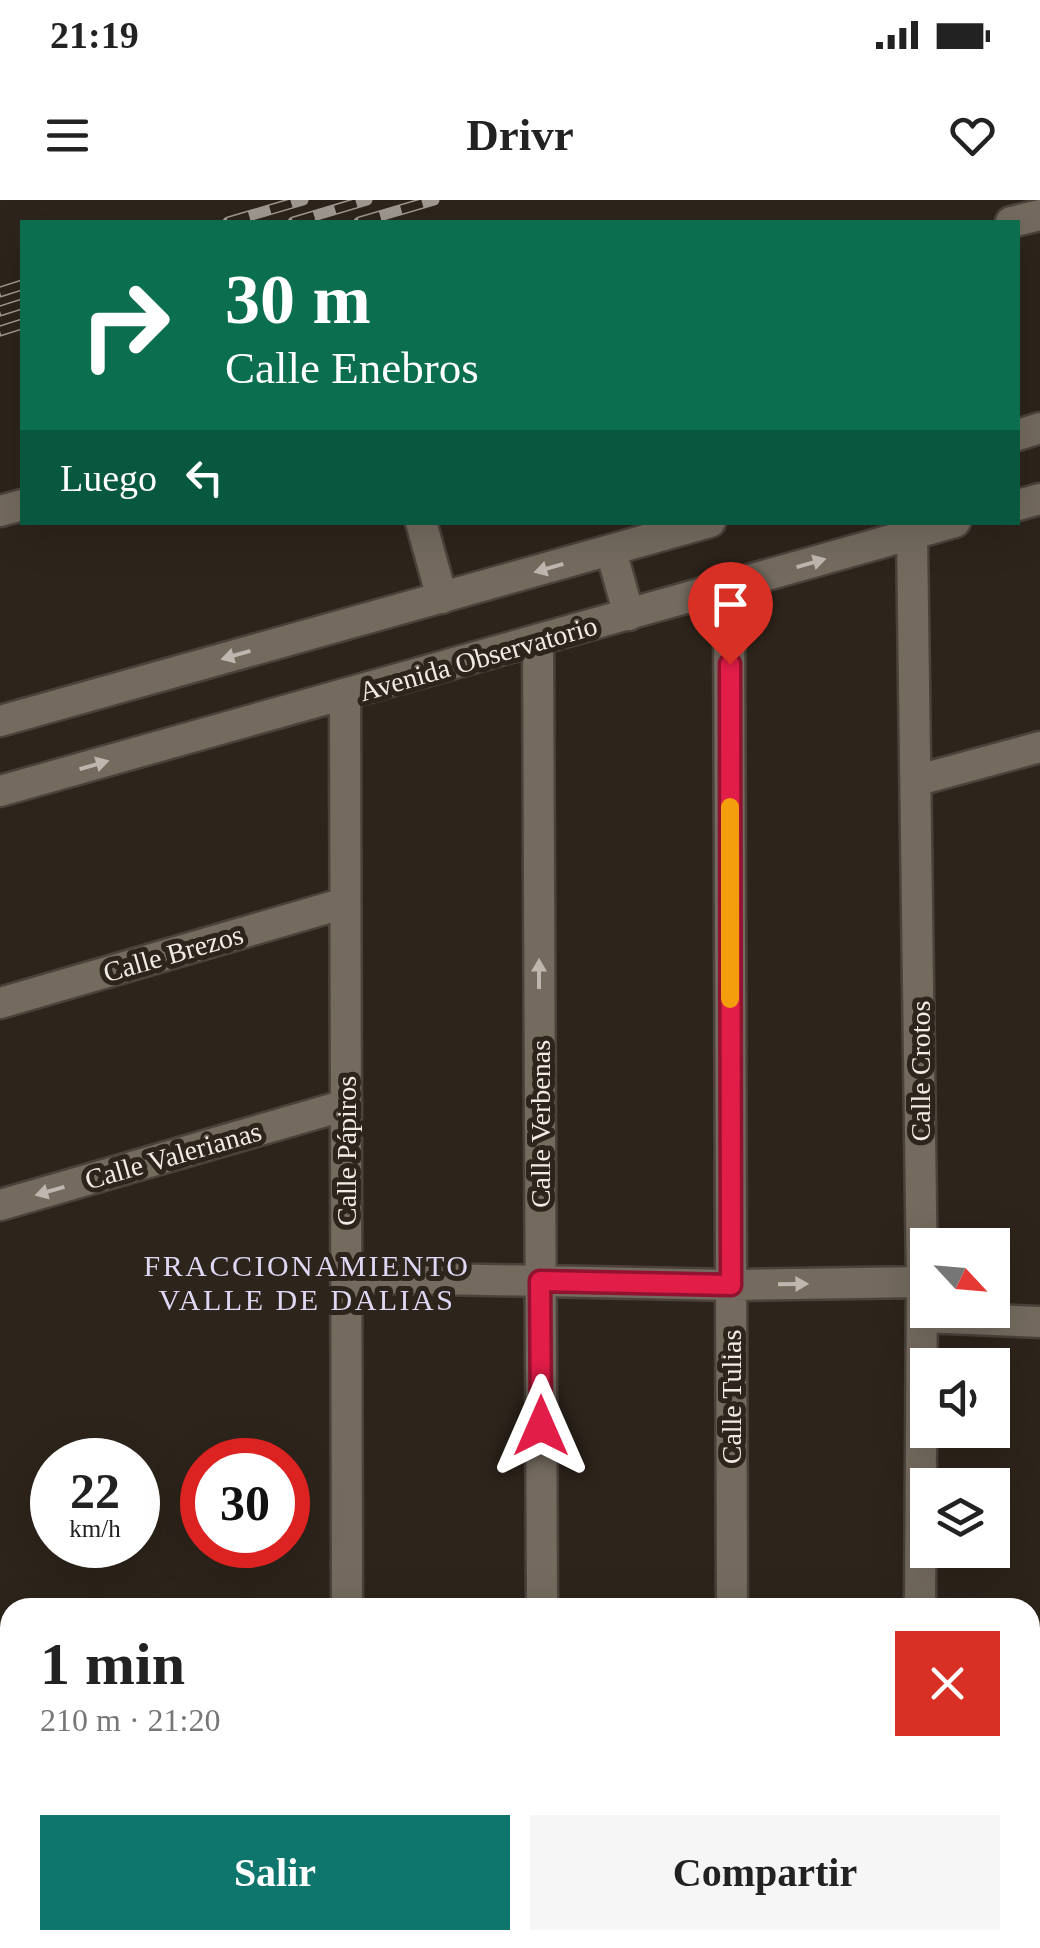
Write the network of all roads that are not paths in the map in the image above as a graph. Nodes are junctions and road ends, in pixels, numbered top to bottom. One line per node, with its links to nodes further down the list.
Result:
1 (423, 525): 7 (street)
2 (700, 525): 5 (street)
3 (946, 525): 4 (street, Avenida Observatorio)
4 (912, 535): 6 (street, Avenida Observatorio, one-way to 4); 13 (street, Calle Crotos)
5 (611, 551): 7 (street, one-way to 7); 8 (street)
6 (730, 586): 8 (street, Avenida Observatorio); 23 (street, Calle Tulias)
7 (442, 598): 11 (street, one-way to 11)
8 (629, 615): 9 (street, Avenida Observatorio)
9 (538, 640): 10 (street, Avenida Observatorio); 21 (street, Calle Verbenas, one-way to 9)
10 (345, 695): 14 (street, Avenida Observatorio, one-way to 10); 15 (street, Calle Pápiros)
11 (0, 722)
12 (1040, 748): 13 (street)
13 (918, 780): 19 (street, Calle Crotos)
14 (0, 791)
15 (346, 902): 16 (street, Calle Brezos); 17 (street, Calle Pápiros)
16 (0, 1003)
17 (346, 1105): 18 (street, Calle Valerianas, one-way to 18); 20 (street, Calle Pápiros)
18 (0, 1205)
19 (922, 1228)
20 (346, 1277): 21 (street); 27 (street, Calle Pápiros)
21 (540, 1281): 23 (street); 28 (street, Calle Verbenas)
22 (910, 1282): 23 (street, one-way to 22)
23 (731, 1285): 29 (street, Calle Tulias)
24 (1010, 1321): 25 (street)
25 (1040, 1322)
26 (922, 1328): 30 (street, Calle Crotos)
27 (346, 1598)
28 (542, 1598)
29 (732, 1598)
30 (920, 1598)

